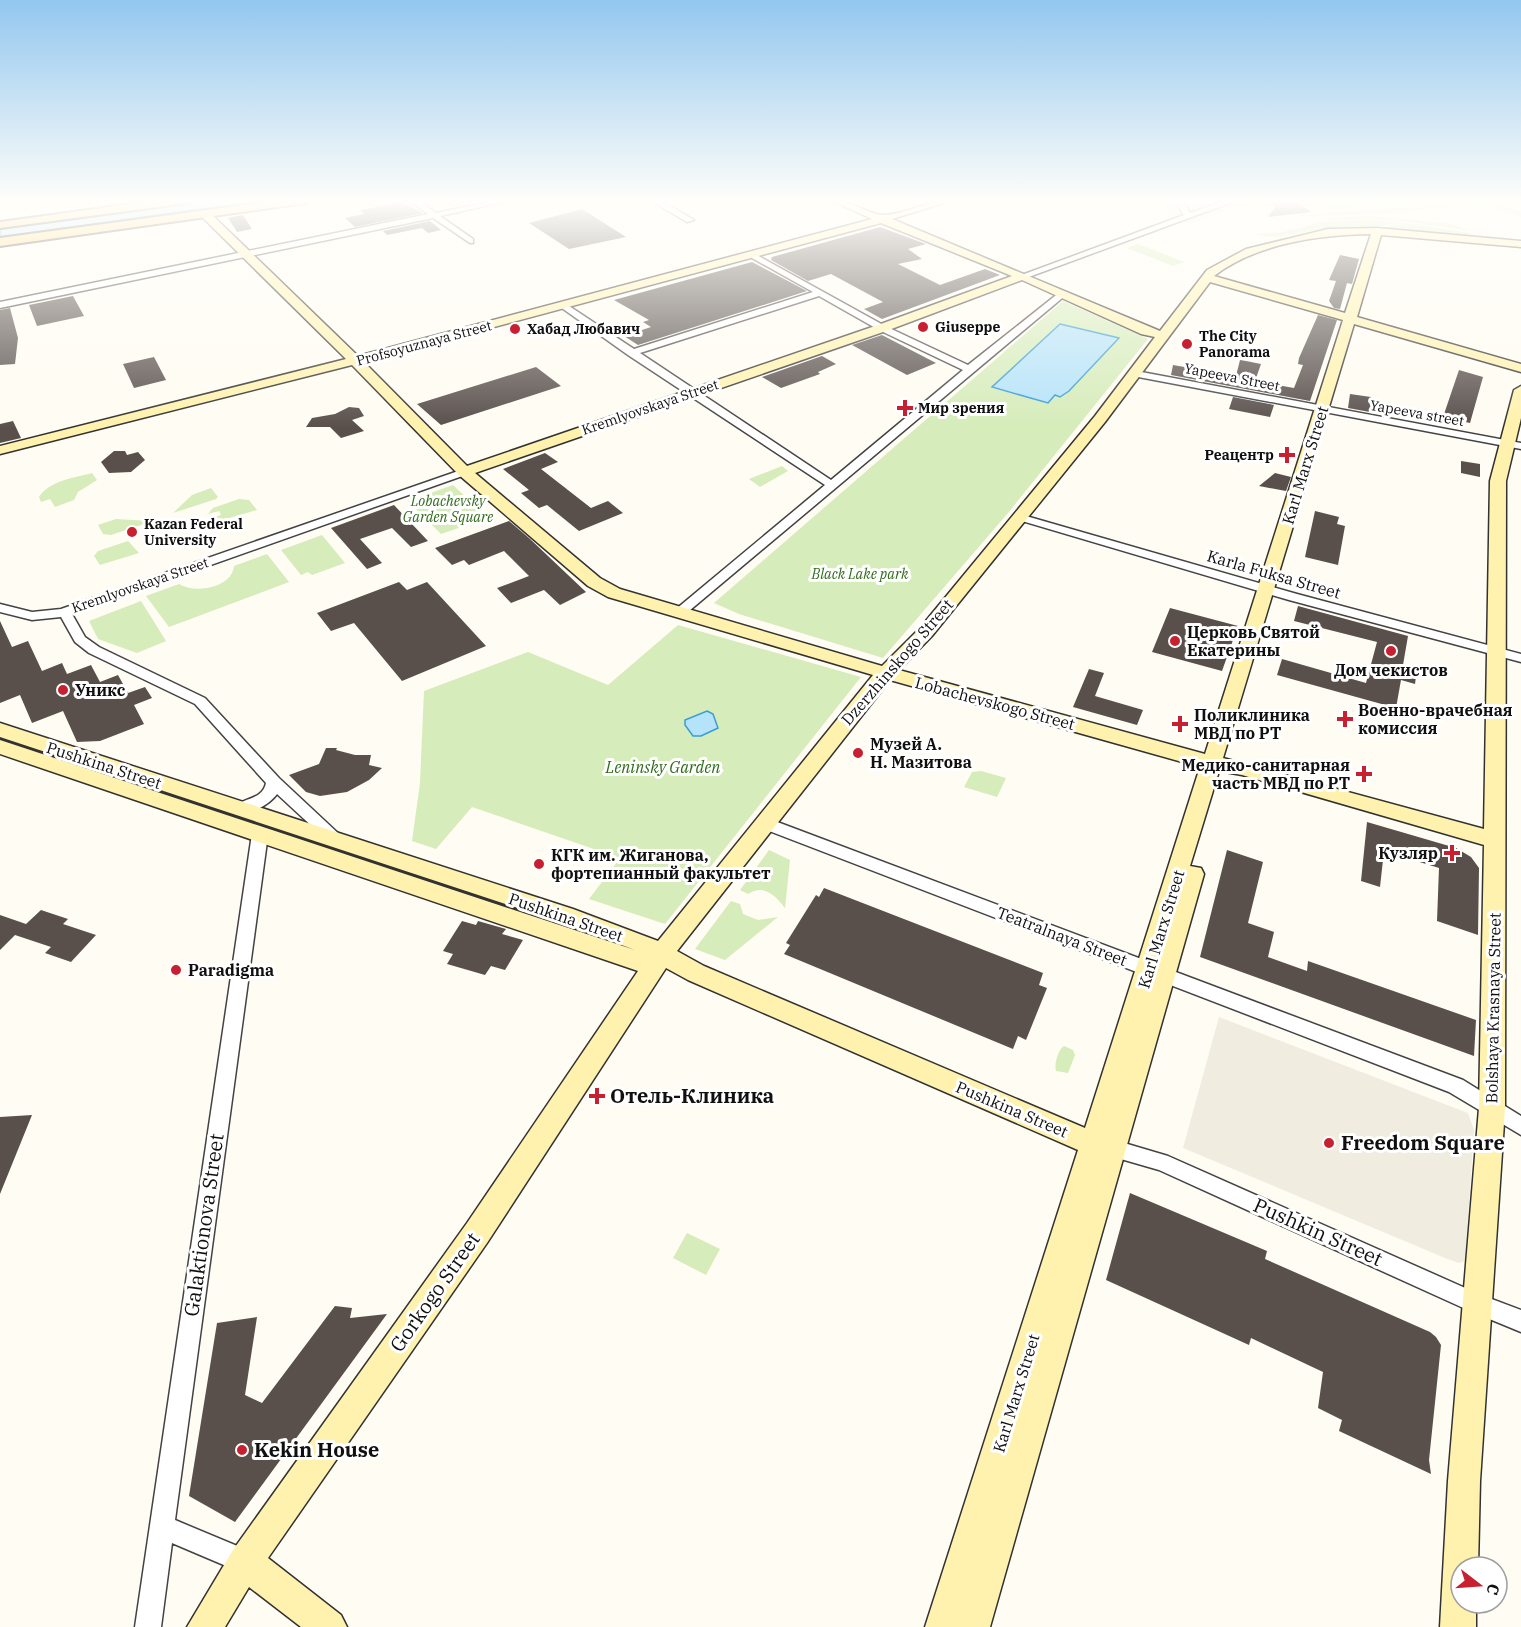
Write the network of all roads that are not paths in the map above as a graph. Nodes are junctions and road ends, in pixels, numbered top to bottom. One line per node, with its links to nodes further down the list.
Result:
1 (140, 276): 11 (street)
2 (269, 276): 17 (main road, Lobachevskogo Street)
3 (678, 276): 12 (main road, Profsoyuznaya Street)
4 (789, 276): 9 (street)
5 (1023, 276): 10 (main road); 14 (main road, Kremlyovskaya Street)
6 (1209, 276): 8 (main road)
7 (1365, 276): 13 (main road, Karl Marx Street)
8 (1206, 278): 13 (main road); 15 (main road)
9 (819, 293): 14 (street); 16 (street)
10 (1063, 294): 15 (main road); 19 (street)
11 (0, 305)
12 (563, 306): 16 (street); 17 (main road, Profsoyuznaya Street)
13 (1352, 319): 18 (main road); 23 (main road, Karl Marx Street)
14 (882, 328): 19 (street); 22 (main road, Kremlyovskaya Street)
15 (1165, 336): 20 (main road, Dzerzhinskogo Street)
16 (631, 353): 22 (street)
17 (356, 361): 25 (main road, Profsoyuznaya Street); 26 (main road, Lobachevskogo Street)
18 (1521, 368)
19 (969, 369): 27 (street)
20 (1136, 374): 23 (street, Yapeeva Street); 28 (main road, Dzerzhinskogo Street)
21 (1521, 390): 24 (main road, Bolshaya Krasnaya Street)
22 (691, 393): 26 (main road, Kremlyovskaya Street); 27 (street)
23 (1326, 410): 24 (street, Yapeeva street); 29 (main road, Karl Marx Street)
24 (1514, 445): 33 (main road, Bolshaya Krasnaya Street)
25 (0, 450)
26 (464, 472): 31 (street, Kremlyovskaya Street); 32 (main road, Lobachevskogo Street)
27 (832, 485): 32 (street)
28 (1019, 517): 29 (street, Karla Fuksa Street); 35 (main road, Dzerzhinskogo Street)
29 (1271, 591): 33 (street, Karla Fuksa Street); 38 (main road, Karl Marx Street)
30 (0, 608): 31 (street, Kremlyovskaya Street)
31 (65, 612): 39 (street)
32 (679, 613): 35 (main road, Lobachevskogo Street)
33 (1496, 651): 34 (street, Karla Fuksa Street); 44 (main road, Bolshaya Krasnaya Street)
34 (1521, 658)
35 (887, 673): 38 (main road, Lobachevskogo Street); 41 (main road, Dzerzhinskogo Street)
36 (0, 730): 40 (main road, Pushkina Street)
37 (0, 747): 42 (main road, Pushkina Street)
38 (1219, 764): 44 (main road, Lobachevskogo Street); 46 (main road, Karl Marx Street)
39 (274, 782): 40 (street); 43 (street)
40 (242, 808): 43 (main road, Pushkina Street)
41 (764, 823): 45 (main road, Dzerzhinskogo Street); 46 (street, Teatralnaya Street)
42 (260, 834): 45 (main road, Pushkina Street); 52 (street, Galaktionova Street)
43 (335, 839): 45 (main road, Pushkina Street)
44 (1495, 840): 47 (main road, Bolshaya Krasnaya Street)
45 (658, 960): 49 (main road, Pushkina Street); 53 (main road, Gorkogo Street)
46 (1156, 971): 47 (street, Teatralnaya Street); 49 (main road, Karl Marx Street)
47 (1492, 1108): 48 (street, Teatralnaya Street); 50 (main road, Bolshaya Krasnaya Street)
48 (1521, 1126)
49 (1103, 1147): 50 (street, Pushkin Street); 57 (main road, Karl Marx Street); 58 (main road, Karl Marx Street)
50 (1476, 1304): 51 (street, Pushkin Street); 59 (main road, Bolshaya Krasnaya Street)
51 (1521, 1321)
52 (162, 1527): 53 (street); 54 (street, Galaktionova Street)
53 (245, 1563): 55 (main road, Gorkogo Street); 56 (main road)
54 (148, 1627)
55 (205, 1627)
56 (330, 1627)
57 (943, 1627)
58 (972, 1627)
59 (1458, 1627)

